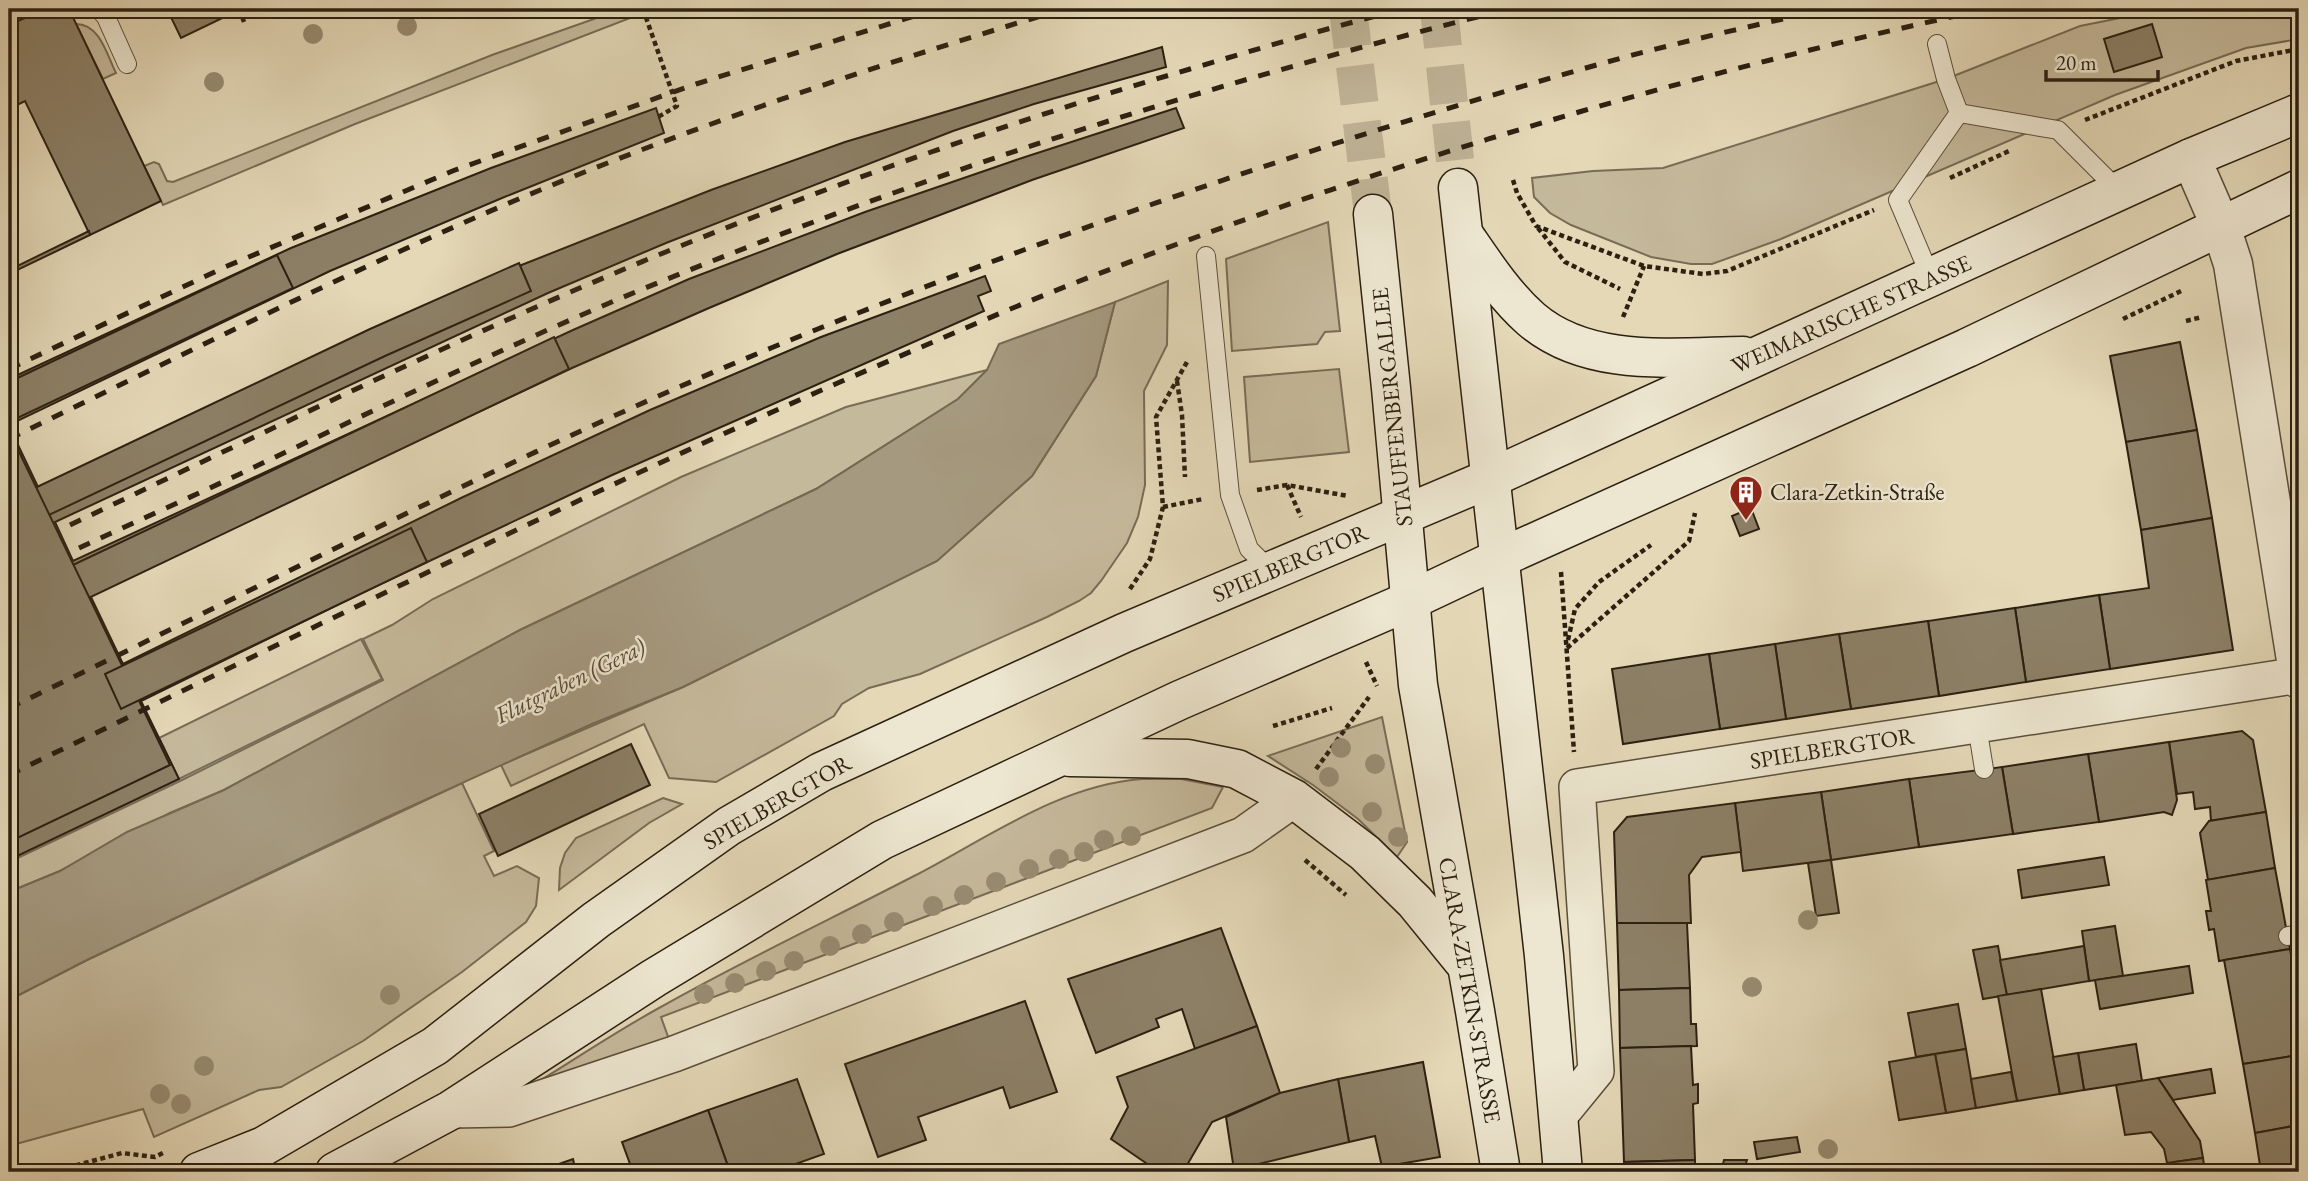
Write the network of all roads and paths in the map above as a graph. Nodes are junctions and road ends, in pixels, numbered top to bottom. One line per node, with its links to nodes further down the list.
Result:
1 (99, 9): 8 (lane)
2 (252, 9): 4 (path)
3 (643, 9): 11 (path)
4 (244, 22)
5 (1937, 44): 9 (lane)
6 (2299, 49): 7 (path)
7 (2236, 61)
8 (127, 64)
9 (1959, 113): 16 (lane); 23 (lane)
10 (2299, 113): 12 (main road, WEIMARISCHE STRASSE)
11 (658, 117)
12 (2191, 158): 16 (main road, WEIMARISCHE STRASSE); 19 (main road)
13 (1513, 180): 18 (path)
14 (1458, 188): 20 (main road)
15 (2299, 189): 19 (main road)
16 (2119, 191): 23 (main road, WEIMARISCHE STRASSE)
17 (1373, 214): 33 (main road, STAUFFENBERGALLEE)
18 (1536, 226): 22 (path); 24 (path)
19 (2221, 227): 35 (main road); 42 (main road)
20 (1462, 233): 25 (main road); 29 (main road)
21 (1206, 256): 36 (lane)
22 (1644, 266)
23 (1931, 278): 25 (main road, WEIMARISCHE STRASSE)
24 (1619, 289)
25 (1755, 356): 29 (main road, WEIMARISCHE STRASSE)
26 (1187, 362): 27 (path)
27 (1177, 380): 28 (path); 37 (path)
28 (1185, 477)
29 (1491, 478): 33 (main road, WEIMARISCHE STRASSE); 35 (main road)
30 (1287, 485): 31 (path)
31 (1349, 496)
32 (1696, 509): 41 (path)
33 (1403, 515): 36 (main road, SPIELBERGTOR); 38 (main road, STAUFFENBERGALLEE)
34 (1651, 545): 41 (path)
35 (1500, 558): 38 (main road); 55 (main road)
36 (1270, 571): 59 (main road, SPIELBERGTOR)
37 (1126, 594)
38 (1409, 601): 47 (main road); 53 (main road, CLARA-ZETKIN-STRASSE)
39 (9, 616): 40 (path)
40 (16, 630)
41 (1566, 648): 49 (path)
42 (2299, 676): 46 (street, SPIELBERGTOR)
43 (1369, 697): 50 (path)
44 (1332, 708): 45 (path)
45 (1273, 726)
46 (1977, 726): 48 (lane); 49 (street, SPIELBERGTOR)
47 (1059, 757): 50 (main road); 54 (main road)
48 (1983, 769)
49 (1577, 787): 55 (street)
50 (1294, 799): 53 (main road); 54 (street)
51 (1297, 852): 52 (path)
52 (1346, 895)
53 (1467, 965): 61 (main road, CLARA-ZETKIN-STRASSE)
54 (451, 1111): 57 (main road)
55 (1560, 1115): 62 (main road)
56 (167, 1151): 58 (path)
57 (366, 1161): 60 (main road)
58 (51, 1172)
59 (199, 1172)
60 (335, 1172)
61 (1501, 1172)
62 (1563, 1172)

